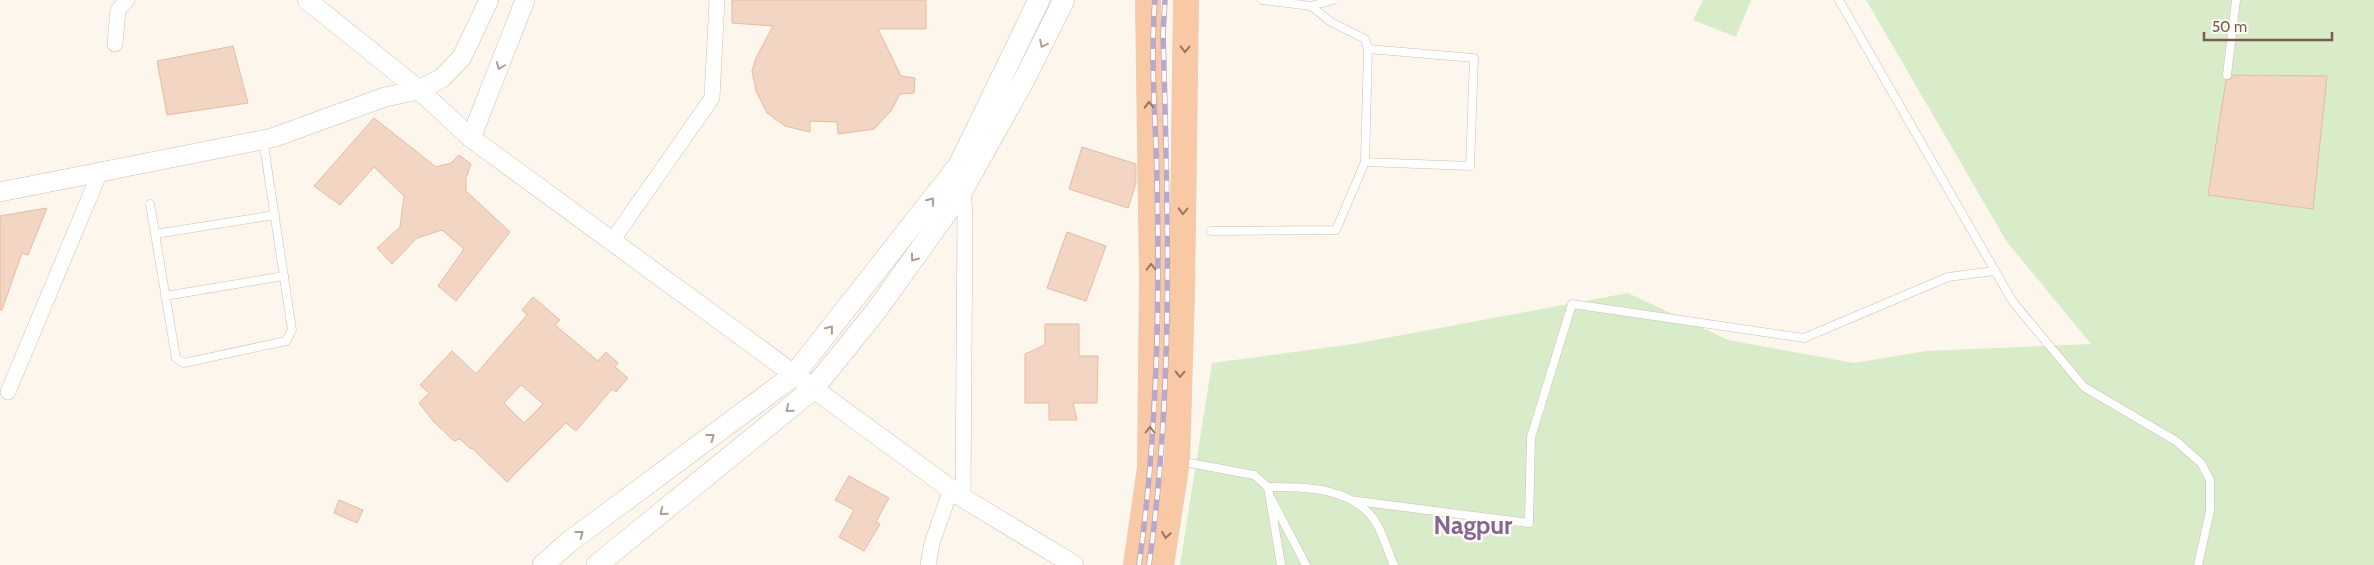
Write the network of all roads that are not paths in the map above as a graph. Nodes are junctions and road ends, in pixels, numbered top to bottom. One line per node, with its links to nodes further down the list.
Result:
1 (127, 0): 15 (street)
2 (308, 0): 18 (street)
3 (489, 0): 18 (street)
4 (525, 0): 19 (street, one-way to 19)
5 (717, 0): 30 (street)
6 (1039, 0): 22 (main road)
7 (1064, 0): 24 (main road, one-way to 24)
8 (1148, 0): 37 (highway, one-way to 8)
9 (1186, 0): 37 (highway, one-way to 37)
10 (1262, 0): 14 (lane)
11 (1333, 0): 14 (lane)
12 (1839, 0): 31 (lane)
13 (2236, 0): 17 (lane)
14 (1311, 6): 16 (lane)
15 (115, 44)
16 (1368, 49): 21 (lane); 21 (lane)
17 (2227, 75)
18 (419, 90): 19 (street); 20 (street)
19 (471, 138): 30 (street)
20 (263, 139): 23 (street); 27 (lane)
21 (1365, 162): 28 (lane)
22 (959, 165): 24 (street); 34 (main road, one-way to 22)
23 (100, 172): 25 (street); 36 (street)
24 (962, 191): 35 (main road, one-way to 35); 39 (street)
25 (0, 192)
26 (150, 204): 29 (lane)
27 (275, 215): 29 (lane); 32 (lane)
28 (1211, 231)
29 (155, 234): 33 (lane)
30 (612, 241): 34 (street)
31 (1996, 271): 40 (lane); 50 (lane)
32 (284, 276): 33 (lane); 33 (lane)
33 (165, 296)
34 (794, 375): 35 (street); 41 (main road, one-way to 34)
35 (814, 389): 39 (street); 42 (main road, one-way to 42)
36 (8, 392)
37 (1164, 458): 38 (lane); 45 (highway); 46 (highway, one-way to 46)
38 (1268, 491): 40 (lane); 47 (lane); 48 (lane)
39 (957, 493): 43 (street); 44 (street)
40 (1357, 501): 49 (lane)
41 (553, 562)
42 (597, 565)
43 (928, 565)
44 (1074, 565)
45 (1136, 565)
46 (1161, 565)
47 (1280, 565)
48 (1306, 565)
49 (1394, 565)
50 (2198, 565)

